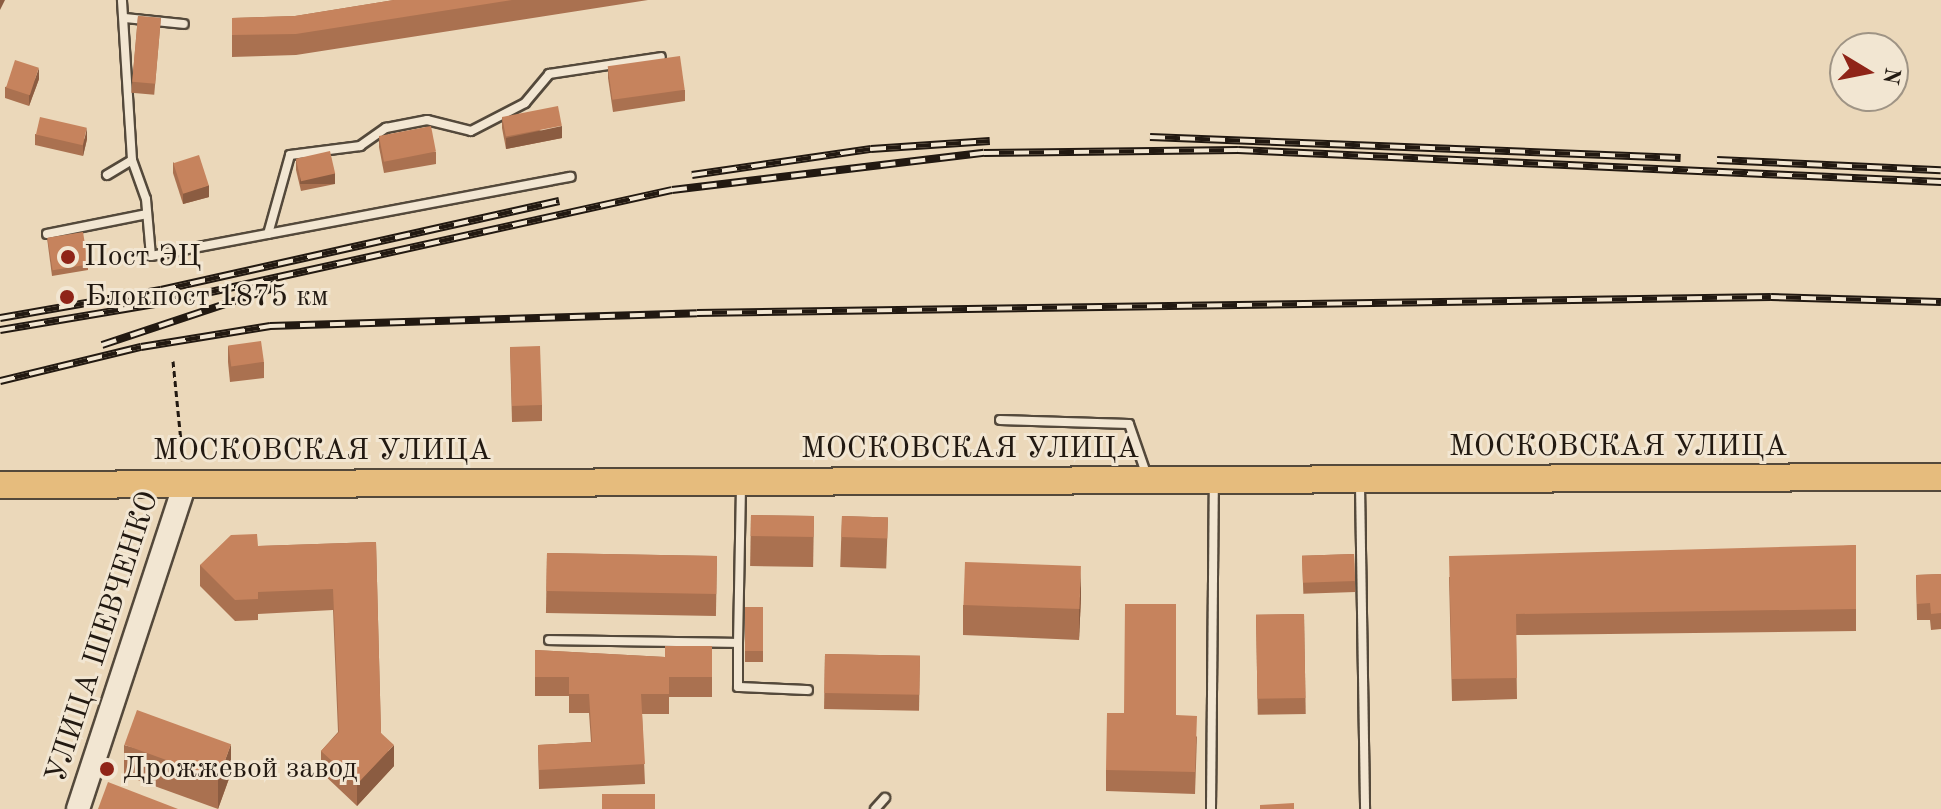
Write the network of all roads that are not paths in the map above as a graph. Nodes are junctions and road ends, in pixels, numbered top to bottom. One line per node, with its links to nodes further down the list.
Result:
1 (122, 0): 2 (lane)
2 (124, 18): 3 (lane); 5 (lane)
3 (184, 24)
4 (661, 57): 10 (lane)
5 (132, 160): 6 (lane); 8 (lane)
6 (107, 175)
7 (571, 177): 10 (lane)
8 (147, 214): 9 (lane); 10 (lane)
9 (47, 234)
10 (268, 234)
11 (1000, 420): 15 (lane)
12 (1941, 477): 14 (main road, МОСКОВСКАЯ УЛИЦА)
13 (1214, 480): 14 (main road, МОСКОВСКАЯ УЛИЦА); 15 (main road, МОСКОВСКАЯ УЛИЦА); 25 (lane)
14 (1360, 480): 26 (lane)
15 (1148, 481): 16 (main road, МОСКОВСКАЯ УЛИЦА)
16 (741, 482): 17 (main road, МОСКОВСКАЯ УЛИЦА); 20 (lane)
17 (185, 483): 18 (main road, МОСКОВСКАЯ УЛИЦА); 23 (main road, УЛИЦА ШЕВЧЕНКО)
18 (0, 485)
19 (549, 640): 20 (lane)
20 (738, 643): 21 (lane)
21 (808, 690)
22 (885, 798): 24 (lane)
23 (78, 809)
24 (875, 809)
25 (1211, 809)
26 (1365, 809)

